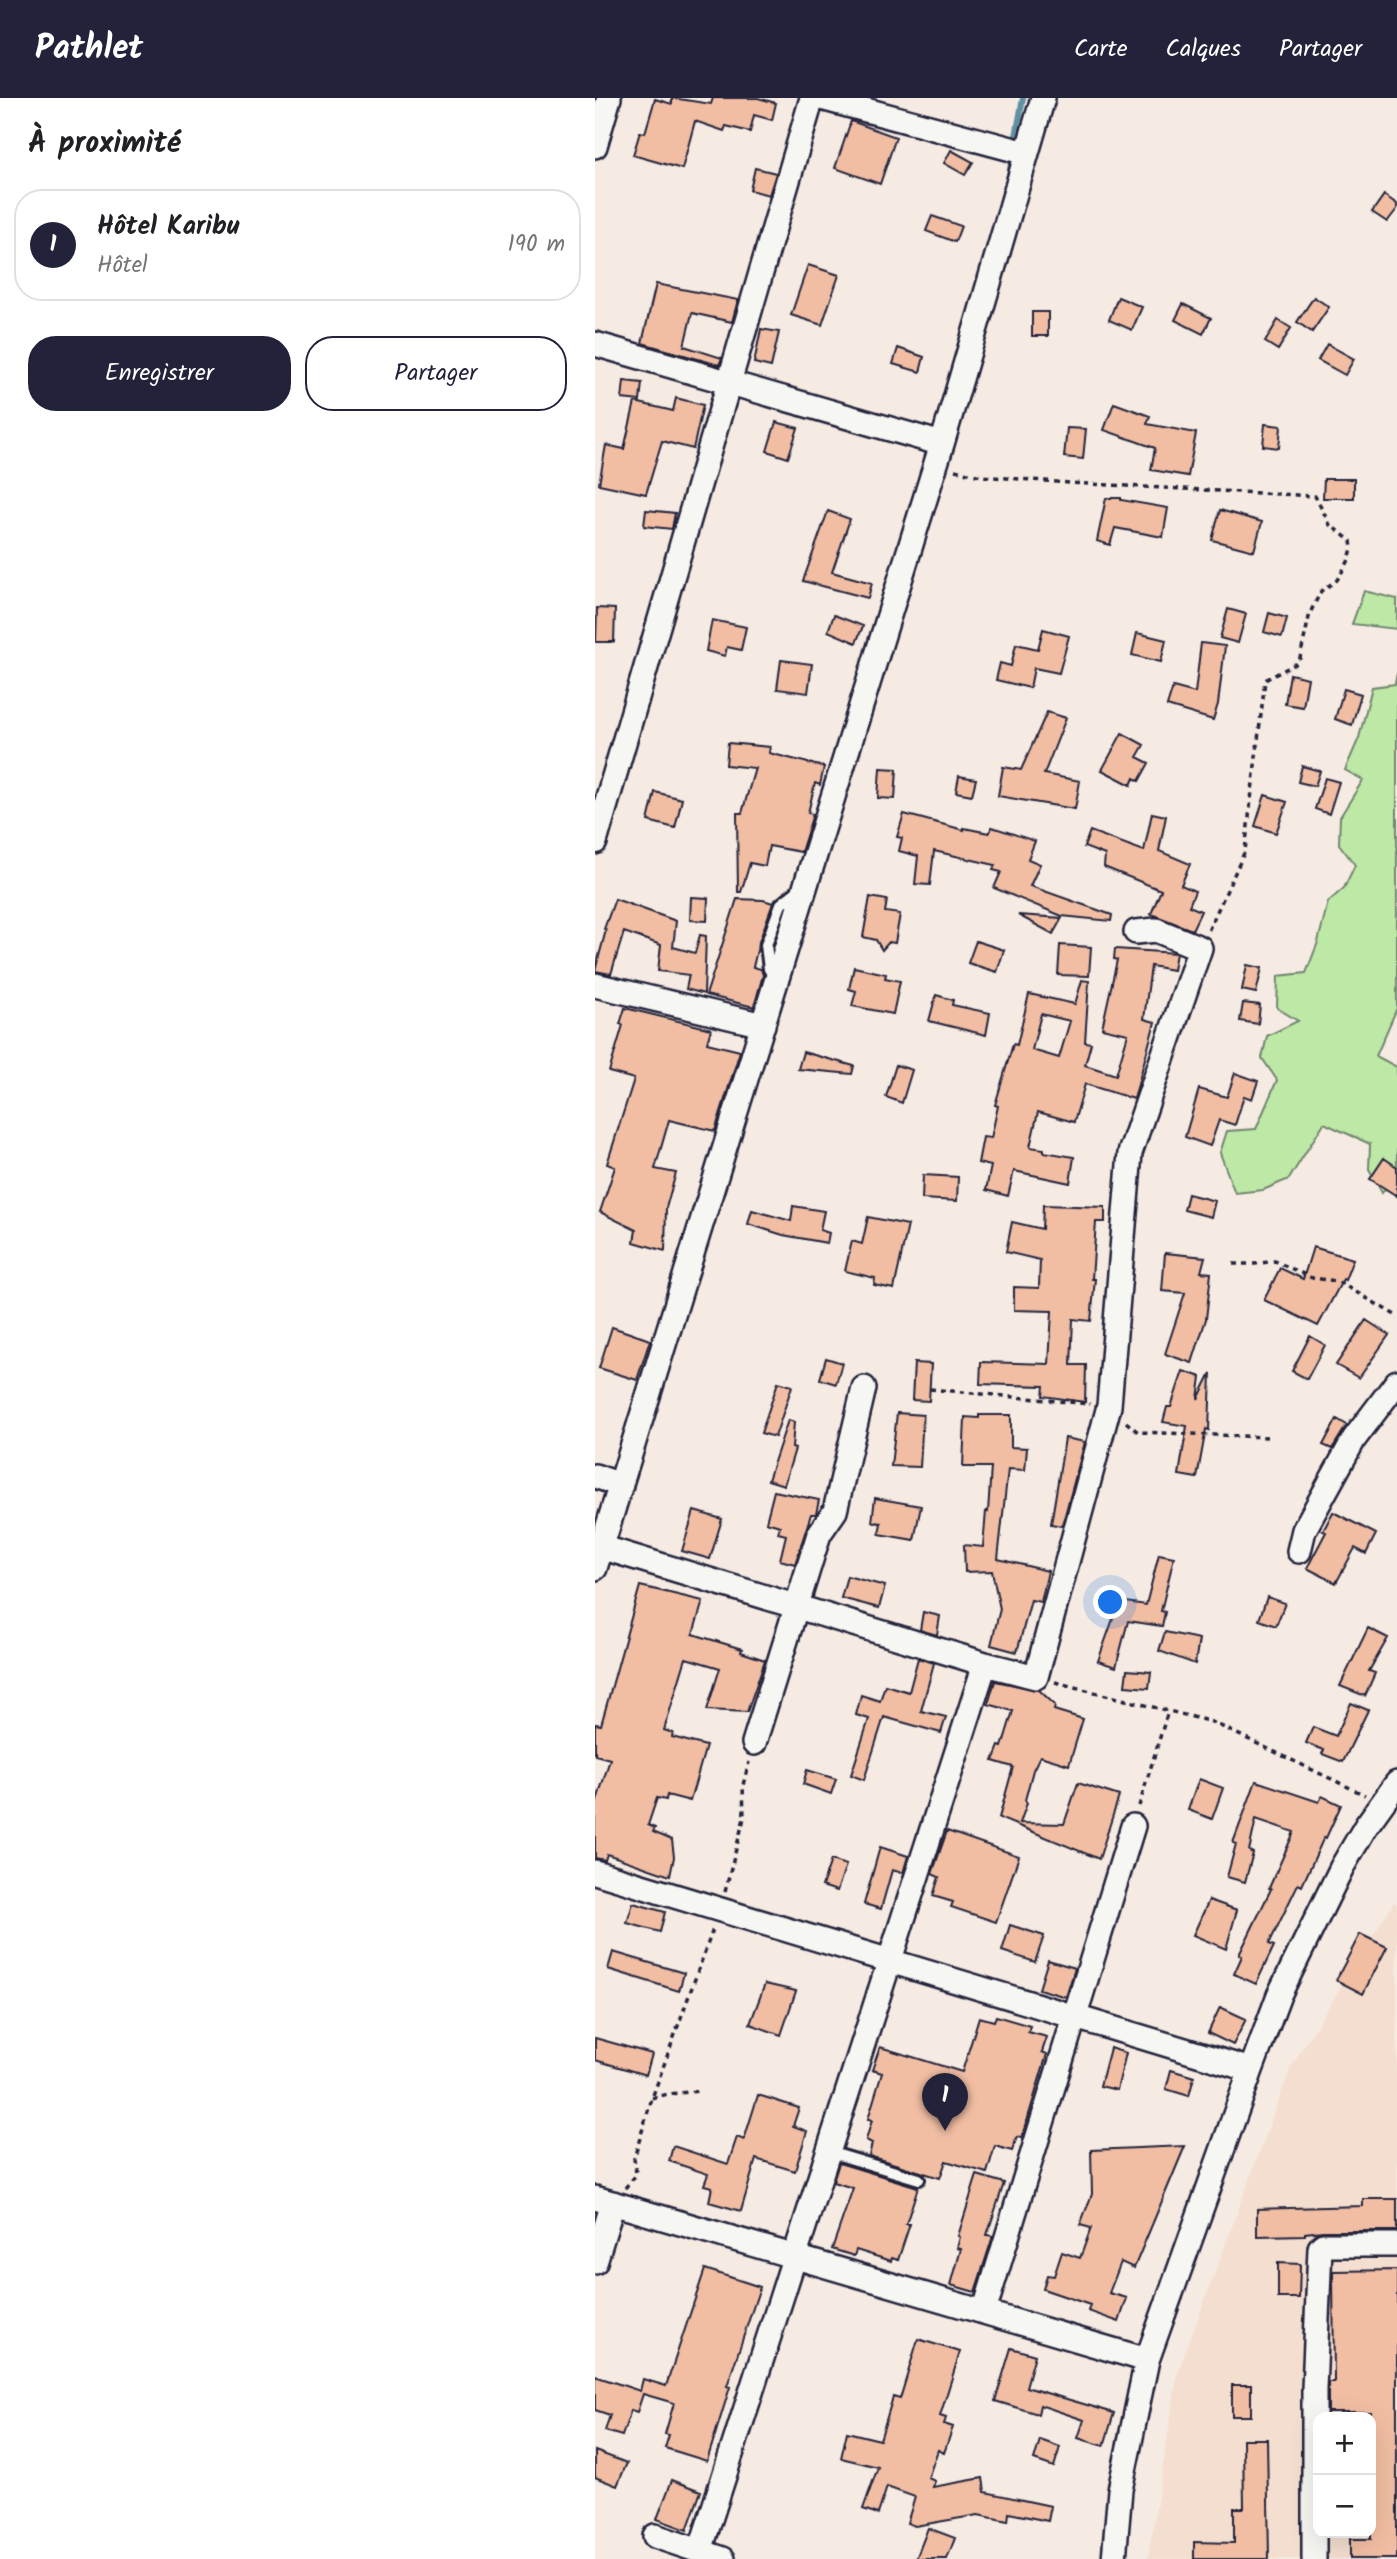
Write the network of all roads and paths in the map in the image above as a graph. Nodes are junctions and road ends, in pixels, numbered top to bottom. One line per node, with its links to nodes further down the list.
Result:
1 (609, 98): 5 (street)
2 (812, 98): 8 (street)
3 (821, 98): 6 (street)
4 (1043, 98): 6 (street)
5 (595, 146)
6 (1026, 153): 9 (street)
7 (595, 344): 8 (street)
8 (729, 382): 9 (street); 10 (street)
9 (939, 455): 12 (path); 14 (street)
10 (595, 842)
11 (1136, 932): 12 (street)
12 (1200, 948): 25 (street)
13 (595, 985): 14 (street)
14 (763, 1025): 20 (street)
15 (1233, 1264): 16 (path)
16 (1397, 1316)
17 (1397, 1382): 21 (street)
18 (864, 1388): 23 (street)
19 (595, 1476): 20 (street)
20 (621, 1485): 22 (street)
21 (1299, 1551)
22 (598, 1558): 23 (street)
23 (796, 1606): 24 (street); 27 (street)
24 (985, 1664): 25 (street); 33 (street)
25 (1036, 1677): 26 (path)
26 (1168, 1711): 29 (path); 30 (path)
27 (754, 1743): 32 (path)
28 (1397, 1783): 29 (street)
29 (1382, 1803): 35 (street)
30 (1133, 1826): 34 (street)
31 (595, 1872): 32 (street)
32 (720, 1910): 33 (street); 37 (path)
33 (890, 1961): 34 (street); 38 (street)
34 (1074, 2017): 35 (street); 44 (street)
35 (1251, 2070): 45 (street)
36 (700, 2091): 37 (path)
37 (652, 2098): 40 (path)
38 (829, 2152): 39 (lane); 42 (street)
39 (919, 2179)
40 (604, 2200): 42 (street); 43 (street)
41 (1397, 2245): 50 (street)
42 (796, 2257): 44 (street); 47 (street)
43 (595, 2262)
44 (984, 2312): 45 (street)
45 (1147, 2360): 49 (street)
46 (655, 2536): 47 (street)
47 (700, 2552): 48 (street)
48 (723, 2559)
49 (1114, 2559)
50 (1314, 2559)

